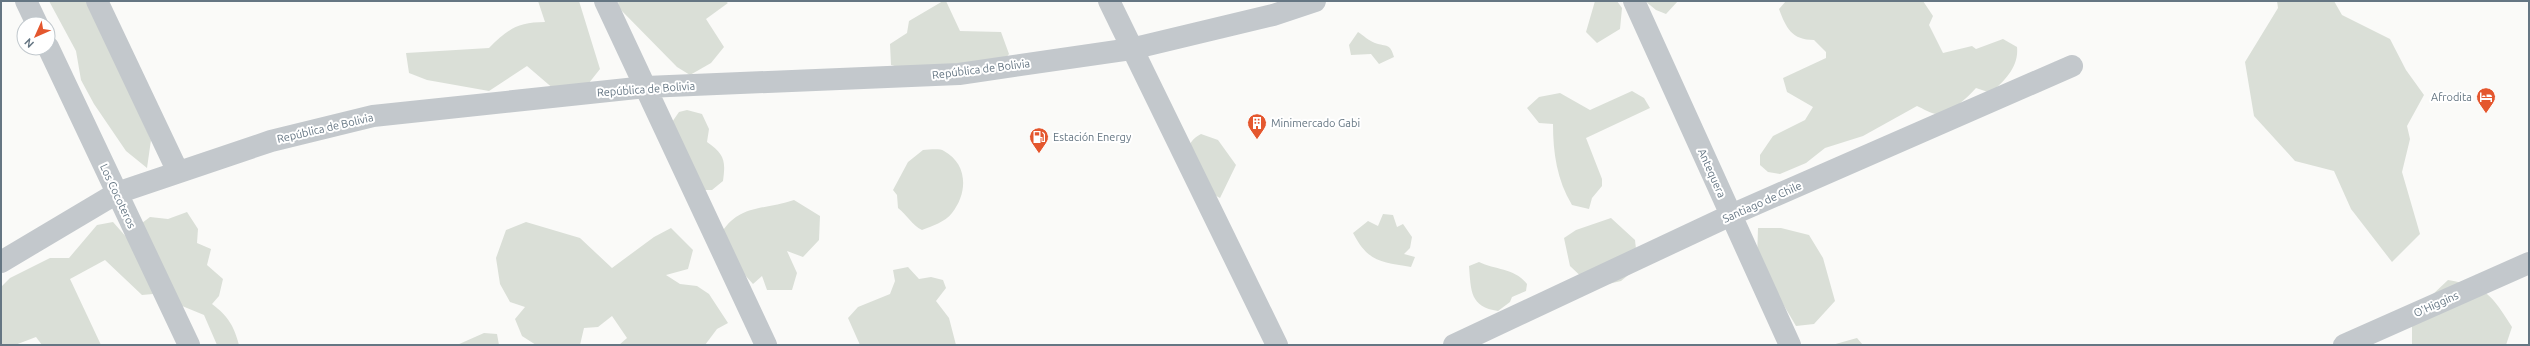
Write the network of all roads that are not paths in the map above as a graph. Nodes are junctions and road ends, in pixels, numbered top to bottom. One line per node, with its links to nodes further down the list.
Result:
1 (26, 1): 7 (street)
2 (97, 1): 12 (street)
3 (605, 1): 11 (street)
4 (1109, 1): 8 (street)
5 (1315, 1): 8 (street, República de Bolivia)
6 (1634, 1): 14 (street, Antequera)
7 (33, 16)
8 (1131, 49): 11 (street, República de Bolivia); 19 (street)
9 (52, 56): 13 (street, Los Cocoteros)
10 (2072, 66): 14 (street, Santiago de Chile)
11 (646, 87): 12 (street, República de Bolivia); 18 (street)
12 (178, 172): 13 (street, República de Bolivia)
13 (117, 193): 15 (street, República de Bolivia); 17 (street, Los Cocoteros)
14 (1731, 215): 20 (street, Santiago de Chile); 21 (street, Antequera)
15 (1, 262)
16 (2529, 263): 22 (street, O'Higgins)
17 (189, 345)
18 (766, 345)
19 (1277, 345)
20 (1454, 345)
21 (1790, 345)
22 (2344, 345)

